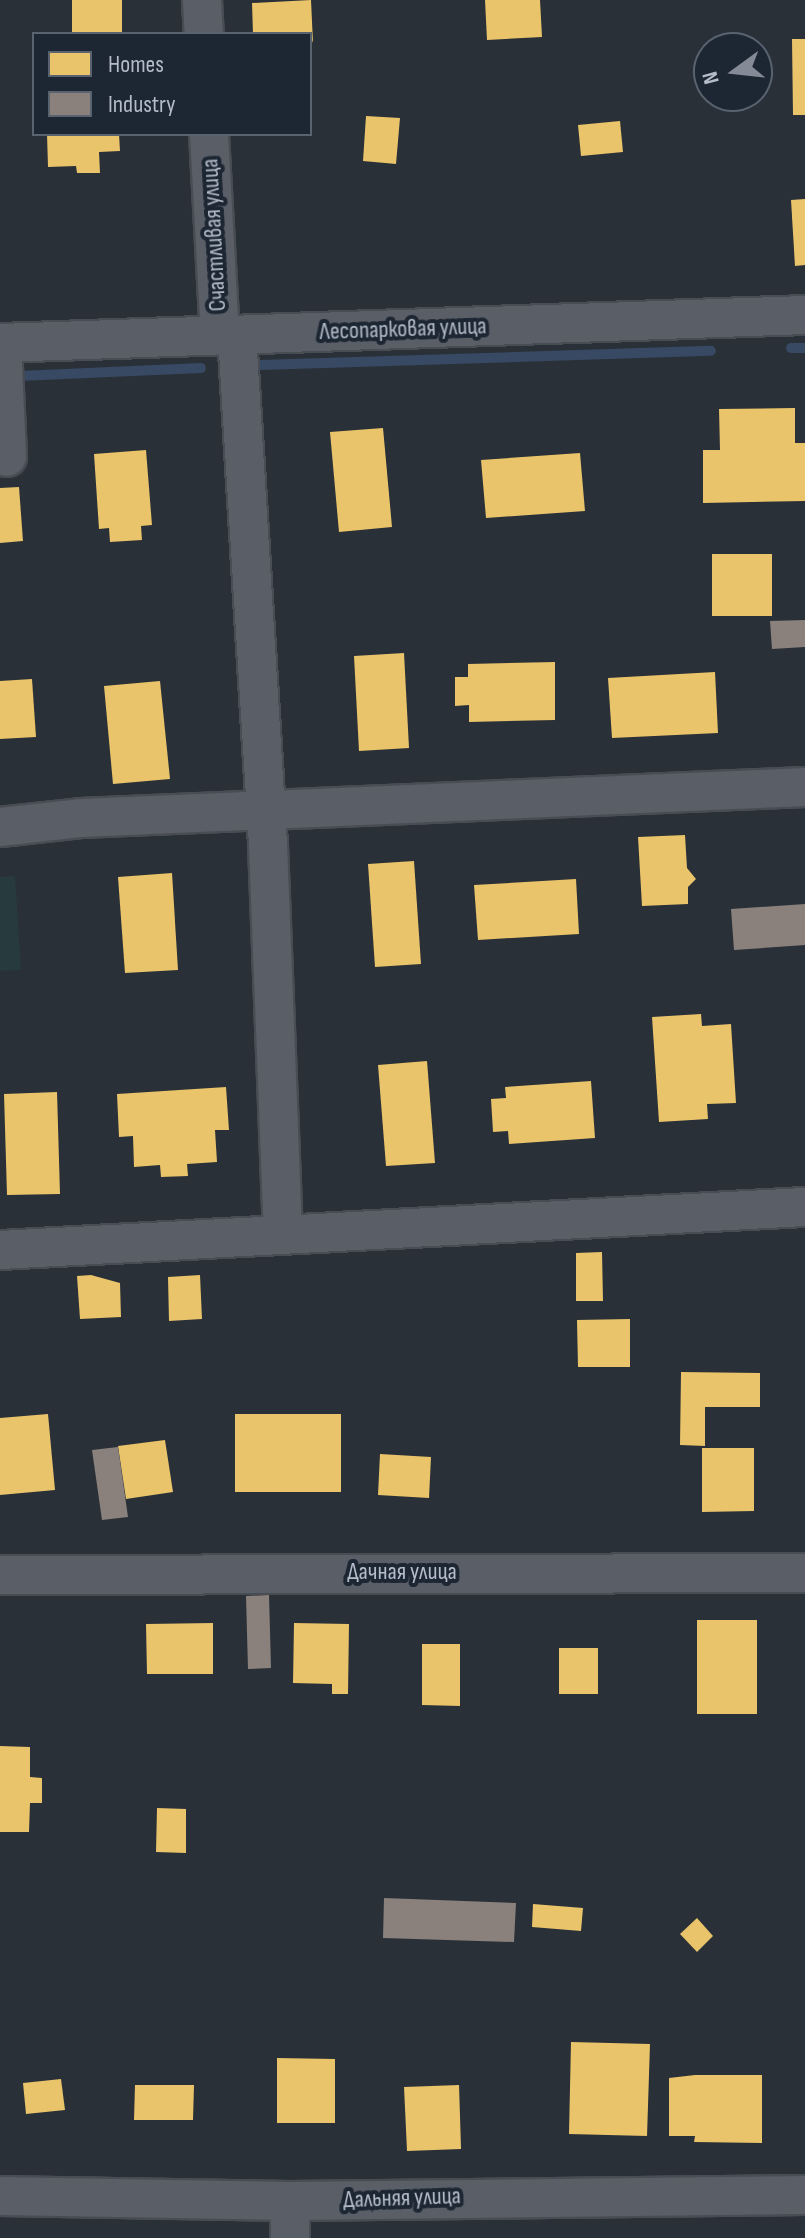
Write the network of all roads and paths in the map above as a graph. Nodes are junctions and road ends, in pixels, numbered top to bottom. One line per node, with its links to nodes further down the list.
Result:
1 (202, 0): 2 (street)
2 (204, 32)
3 (209, 136): 5 (street, Счастливая улица)
4 (805, 315): 5 (street, Лесопарковая улица)
5 (228, 335): 6 (street, Лесопарковая улица); 9 (street, Счастливая улица)
6 (1, 343): 7 (street)
7 (7, 457)
8 (805, 787): 9 (street)
9 (265, 813): 10 (street); 12 (street, Счастливая улица)
10 (0, 827)
11 (805, 1207): 12 (street)
12 (283, 1234): 13 (street)
13 (0, 1250)
14 (805, 1573): 15 (street, Дачная улица)
15 (0, 1575)
16 (805, 2195): 18 (street, Дальняя улица)
17 (0, 2196): 18 (street, Дальняя улица)
18 (290, 2219)

